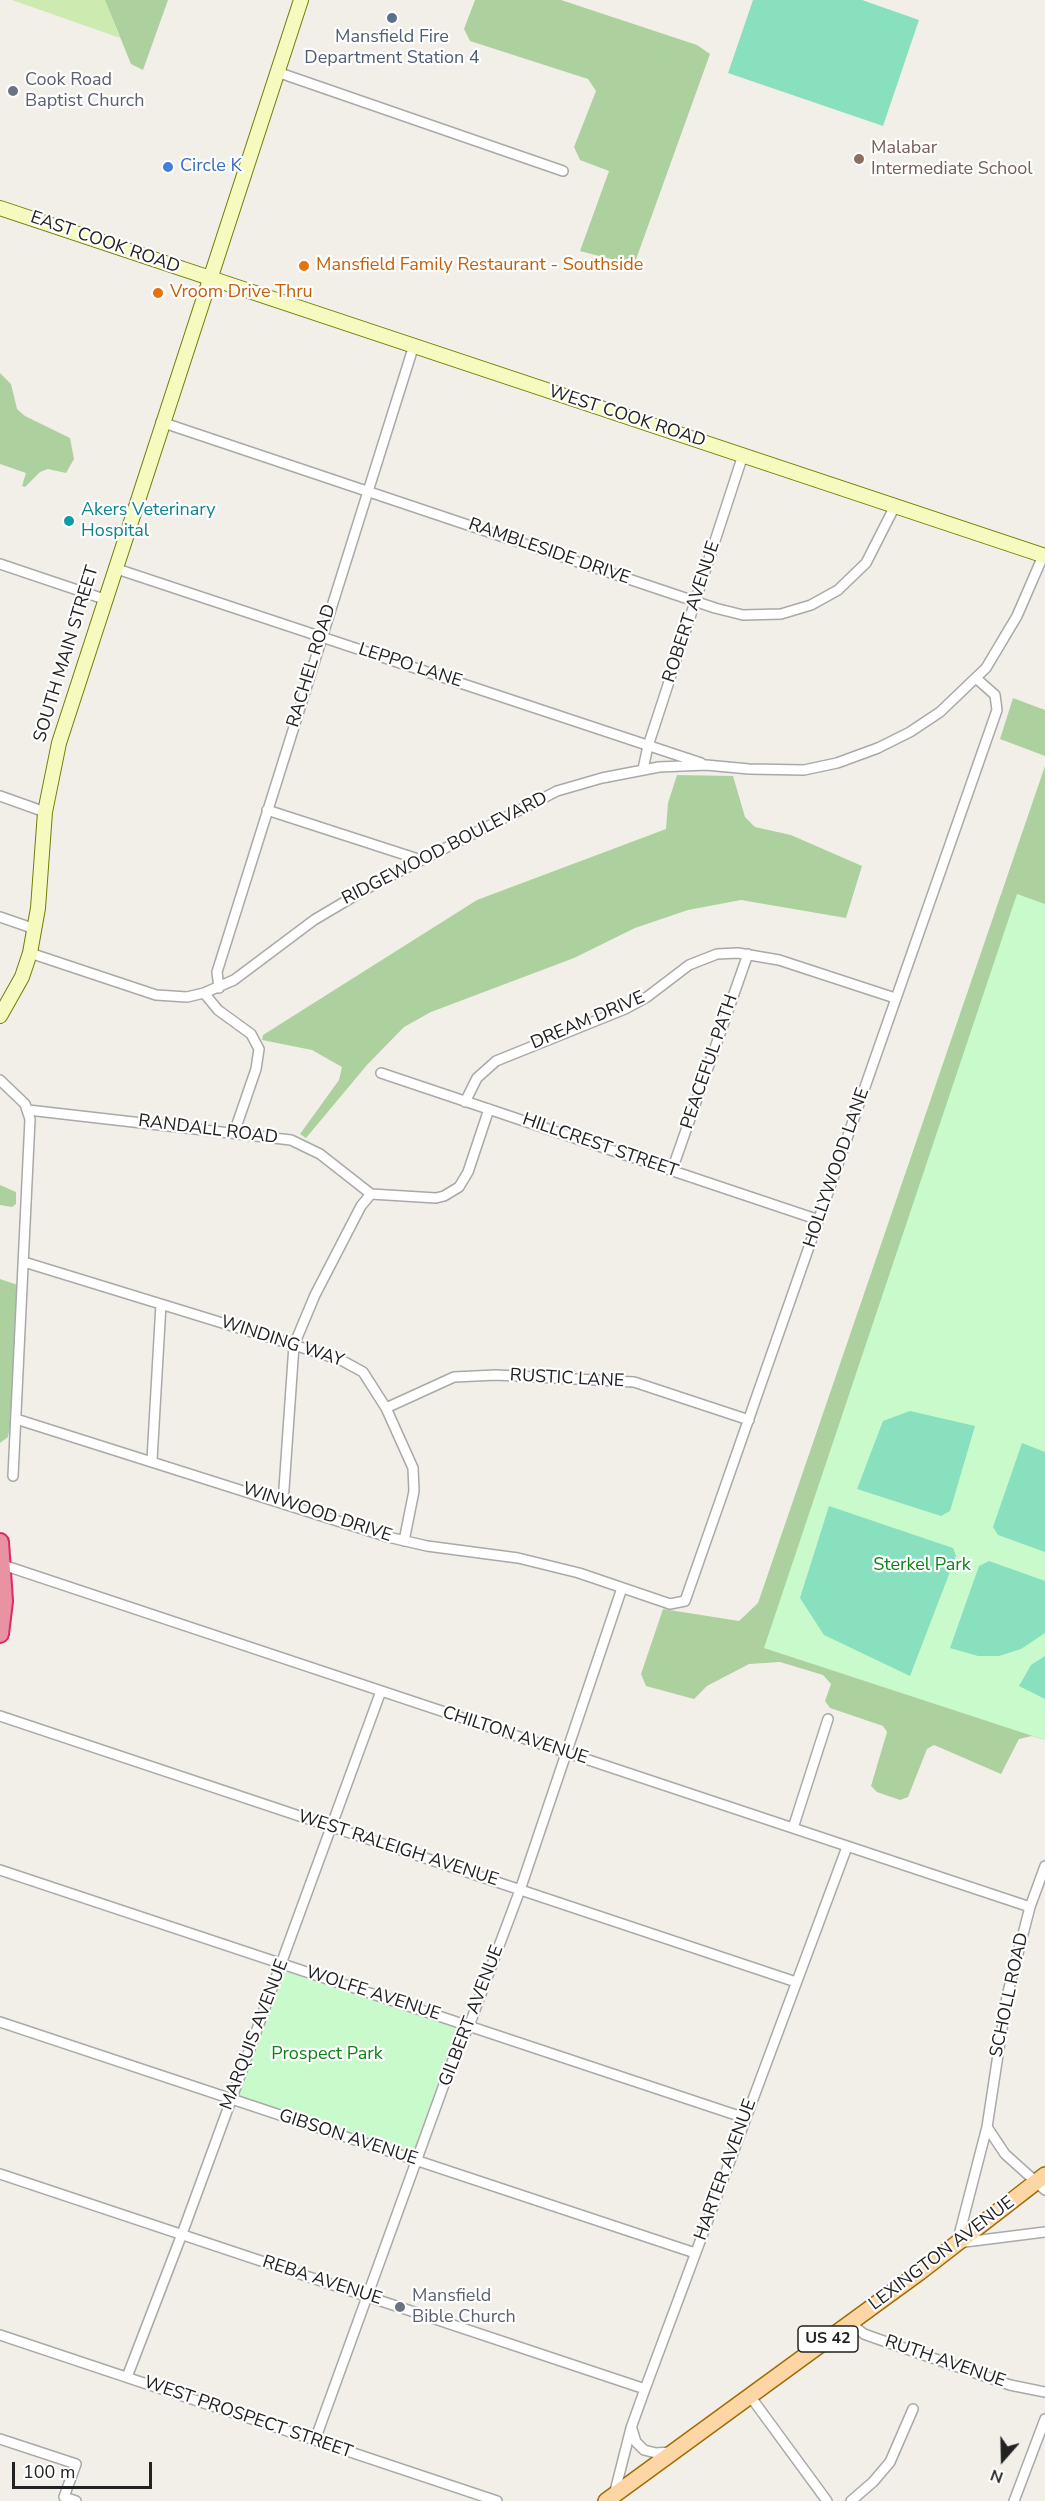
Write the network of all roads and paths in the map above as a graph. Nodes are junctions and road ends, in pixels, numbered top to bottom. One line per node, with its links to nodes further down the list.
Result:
1 (301, 0): 2 (main road, SOUTH MAIN STREET)
2 (277, 72): 3 (street); 5 (main road, SOUTH MAIN STREET)
3 (562, 171)
4 (0, 208): 5 (main road, EAST COOK ROAD)
5 (209, 278): 6 (main road, WEST COOK ROAD); 7 (main road, SOUTH MAIN STREET)
6 (414, 345): 8 (main road, WEST COOK ROAD); 9 (street, RACHEL ROAD)
7 (161, 422): 9 (street, RAMBLESIDE DRIVE); 13 (main road, SOUTH MAIN STREET)
8 (743, 455): 10 (main road, WEST COOK ROAD); 15 (street, ROBERT AVENUE)
9 (368, 491): 15 (street, RAMBLESIDE DRIVE); 16 (street, RACHEL ROAD)
10 (895, 506): 11 (main road, WEST COOK ROAD); 15 (street, RAMBLESIDE DRIVE)
11 (1044, 556): 17 (street, RIDGEWOOD BOULEVARD)
12 (0, 564): 14 (street)
13 (114, 568): 14 (main road, SOUTH MAIN STREET); 16 (street, LEPPO LANE)
14 (104, 599): 23 (main road, SOUTH MAIN STREET)
15 (694, 601): 18 (street, ROBERT AVENUE)
16 (321, 637): 18 (street, LEPPO LANE); 22 (street, RACHEL ROAD)
17 (977, 679): 19 (street, RIDGEWOOD BOULEVARD); 31 (street, HOLLYWOOD LANE)
18 (648, 746): 19 (street, LEPPO LANE); 20 (street, ROBERT AVENUE)
19 (706, 765): 20 (street, RIDGEWOOD BOULEVARD)
20 (643, 769): 24 (street, RIDGEWOOD BOULEVARD)
21 (0, 796): 23 (street)
22 (267, 810): 24 (street); 29 (street, RACHEL ROAD)
23 (45, 812): 26 (main road, SOUTH MAIN STREET)
24 (418, 859): 29 (street, RIDGEWOOD BOULEVARD)
25 (0, 917): 26 (street)
26 (35, 929): 27 (main road, SOUTH MAIN STREET)
27 (30, 953): 30 (street, RIDGEWOOD BOULEVARD); 32 (main road, SOUTH MAIN STREET)
28 (748, 954): 31 (street, DREAM DRIVE); 35 (street, DREAM DRIVE); 39 (street, PEACEFUL PATH)
29 (219, 988): 30 (street, RIDGEWOOD BOULEVARD)
30 (204, 993): 38 (street)
31 (895, 998): 41 (street, HOLLYWOOD LANE)
32 (0, 1016)
33 (381, 1073): 35 (street, HILLCREST STREET)
34 (0, 1080): 37 (street)
35 (465, 1102): 36 (street, HILLCREST STREET)
36 (489, 1109): 39 (street, HILLCREST STREET); 40 (street)
37 (28, 1110): 38 (street, RANDALL ROAD); 42 (street)
38 (234, 1133): 40 (street, RANDALL ROAD)
39 (672, 1170): 41 (street, HILLCREST STREET)
40 (372, 1194): 44 (street)
41 (819, 1220): 47 (street, HOLLYWOOD LANE)
42 (24, 1262): 43 (street, WINDING WAY); 46 (street)
43 (161, 1304): 44 (street, WINDING WAY); 48 (street)
44 (294, 1345): 45 (street, WINDING WAY); 50 (street)
45 (386, 1408): 47 (street, RUSTIC LANE); 51 (street, WINDING WAY)
46 (16, 1419): 48 (street, WINWOOD DRIVE); 49 (street)
47 (749, 1420): 54 (street, HOLLYWOOD LANE)
48 (152, 1460): 50 (street, WINWOOD DRIVE)
49 (13, 1476)
50 (283, 1503): 51 (street, WINWOOD DRIVE)
51 (404, 1541): 54 (street, WINWOOD DRIVE)
52 (0, 1542): 53 (highway)
53 (1, 1564): 55 (highway); 56 (street, CHILTON AVENUE)
54 (622, 1588): 59 (street, GILBERT AVENUE)
55 (0, 1634)
56 (381, 1691): 59 (street, CHILTON AVENUE); 60 (street, MARQUIS AVENUE)
57 (0, 1716): 60 (street, WEST RALEIGH AVENUE)
58 (828, 1719): 61 (street)
59 (567, 1753): 61 (street, CHILTON AVENUE); 65 (street, GILBERT AVENUE)
60 (332, 1827): 65 (street, WEST RALEIGH AVENUE); 67 (street, MARQUIS AVENUE)
61 (793, 1828): 62 (street, CHILTON AVENUE)
62 (847, 1847): 66 (street, CHILTON AVENUE); 68 (street, HARTER AVENUE)
63 (1045, 1866): 66 (street, SCHOLL ROAD)
64 (0, 1870): 67 (street, WOLFE AVENUE)
65 (520, 1890): 68 (street, WEST RALEIGH AVENUE); 70 (street, GILBERT AVENUE)
66 (1030, 1907): 73 (street, SCHOLL ROAD)
67 (282, 1964): 70 (street, WOLFE AVENUE); 71 (street, MARQUIS AVENUE)
68 (796, 1982): 72 (street, HARTER AVENUE)
69 (0, 2022): 71 (street, GIBSON AVENUE)
70 (469, 2026): 72 (street, WOLFE AVENUE); 74 (street, GILBERT AVENUE)
71 (230, 2099): 74 (street, GIBSON AVENUE); 78 (street, MARQUIS AVENUE)
72 (745, 2118): 80 (street, HARTER AVENUE)
73 (987, 2127): 76 (street); 79 (street, SCHOLL ROAD)
74 (418, 2161): 80 (street, GIBSON AVENUE); 81 (street, GILBERT AVENUE)
75 (0, 2174): 78 (street, REBA AVENUE)
76 (1042, 2182): 79 (main road, LEXINGTON AVENUE / US 42)
77 (1045, 2232): 79 (street)
78 (182, 2234): 81 (street, REBA AVENUE); 84 (street, MARQUIS AVENUE)
79 (957, 2243): 82 (main road, LEXINGTON AVENUE / US 42)
80 (695, 2253): 85 (street, HARTER AVENUE)
81 (368, 2296): 85 (street, REBA AVENUE); 91 (street, GILBERT AVENUE)
82 (850, 2323): 86 (street, RUTH AVENUE); 87 (main road, LEXINGTON AVENUE / US 42)
83 (0, 2335): 84 (street, WEST PROSPECT STREET)
84 (127, 2377): 91 (street, WEST PROSPECT STREET)
85 (645, 2389): 90 (street, HARTER AVENUE)
86 (1045, 2392)
87 (750, 2396): 93 (main road, LEXINGTON AVENUE / US 42); 97 (street)
88 (913, 2409): 98 (street)
89 (1045, 2420): 99 (street)
90 (631, 2428): 93 (street); 94 (street, HARTER AVENUE)
91 (315, 2440): 96 (street, WEST PROSPECT STREET)
92 (1, 2443): 95 (street)
93 (673, 2452): 94 (main road, LEXINGTON AVENUE / US 42)
94 (611, 2499)
95 (75, 2501)
96 (497, 2501)
97 (827, 2501)
98 (851, 2501)
99 (1014, 2501)

